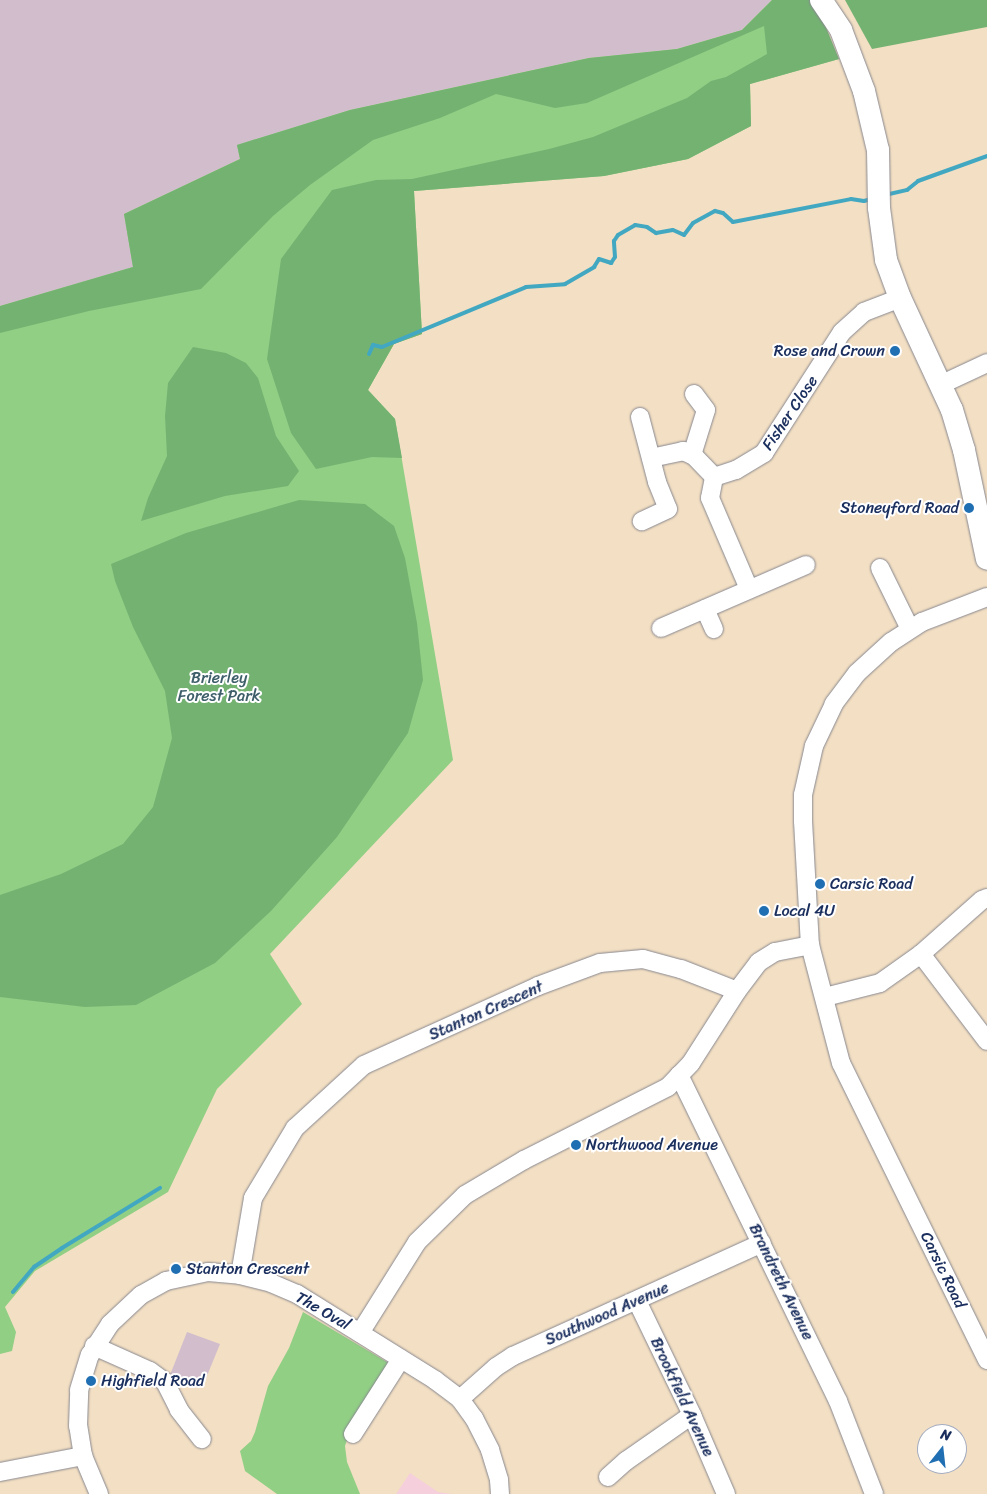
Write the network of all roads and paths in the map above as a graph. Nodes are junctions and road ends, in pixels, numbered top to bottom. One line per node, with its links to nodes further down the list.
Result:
1 (821, 0): 2 (main road)
2 (900, 298): 4 (main road); 9 (street, Fisher Close)
3 (987, 363): 4 (street)
4 (942, 384): 11 (main road)
5 (694, 394): 7 (street)
6 (640, 417): 8 (street)
7 (692, 455): 8 (street); 9 (street)
8 (651, 458): 10 (street)
9 (714, 476): 14 (street)
10 (642, 521)
11 (987, 560)
12 (806, 565): 14 (street)
13 (880, 568): 19 (street)
14 (749, 589): 16 (street)
15 (987, 598): 19 (street, Carsic Road)
16 (705, 609): 17 (street); 18 (street)
17 (661, 628)
18 (714, 629)
19 (910, 630): 21 (street, Carsic Road)
20 (987, 898): 22 (street)
21 (810, 945): 23 (street); 24 (street, Carsic Road)
22 (921, 954): 24 (street); 25 (street)
23 (737, 991): 26 (street); 28 (street, Stanton Crescent)
24 (825, 997): 33 (street, Carsic Road)
25 (987, 1041)
26 (679, 1074): 27 (street, Brandreth Avenue); 30 (street)
27 (762, 1243): 29 (street, Southwood Avenue); 44 (street, Brandreth Avenue)
28 (240, 1275): 30 (street, The Oval); 31 (street, The Oval)
29 (637, 1301): 34 (street, Southwood Avenue); 35 (street, Brookfield Avenue)
30 (360, 1333): 32 (street, The Oval)
31 (94, 1346): 37 (street); 38 (street, The Oval)
32 (401, 1359): 34 (street, The Oval); 36 (street)
33 (987, 1360)
34 (460, 1399): 42 (street, The Oval)
35 (692, 1415): 40 (street); 43 (street, Brookfield Avenue)
36 (353, 1434)
37 (202, 1439)
38 (83, 1456): 39 (street); 41 (street, The Oval)
39 (0, 1472)
40 (608, 1477)
41 (99, 1494)
42 (500, 1494)
43 (726, 1494)
44 (874, 1494)

